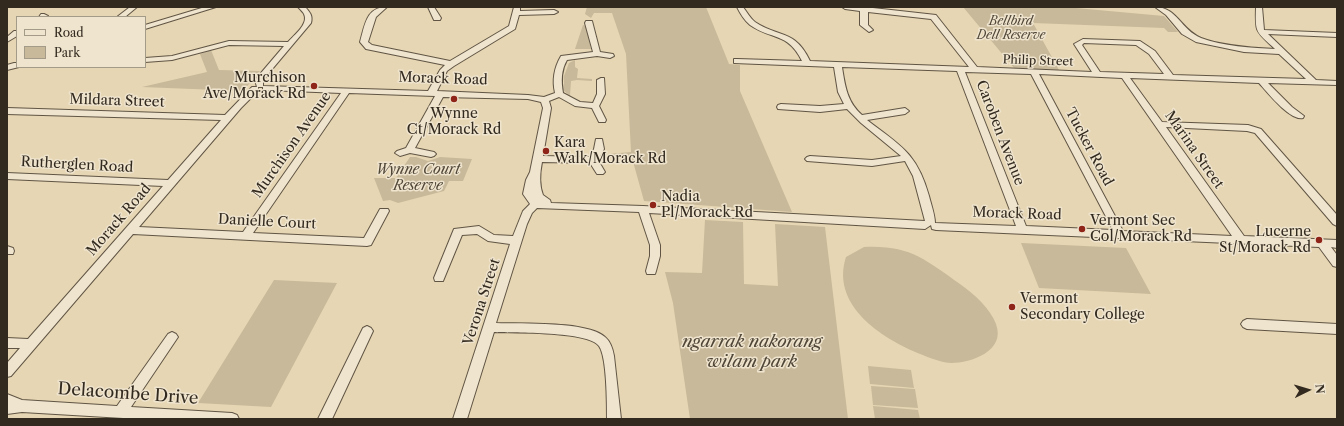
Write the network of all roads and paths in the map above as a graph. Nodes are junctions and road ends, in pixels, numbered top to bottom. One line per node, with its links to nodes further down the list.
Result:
1 (134, 7): 13 (street)
2 (213, 7): 16 (street)
3 (302, 7): 22 (street)
4 (384, 7): 28 (street)
5 (431, 7): 14 (street)
6 (740, 7): 29 (street)
7 (845, 7): 10 (street)
8 (1259, 7): 18 (street)
9 (1164, 8): 23 (street)
10 (864, 9): 17 (street); 32 (street)
11 (517, 10): 12 (street); 28 (street)
12 (554, 12)
13 (122, 16)
14 (437, 18)
15 (589, 23): 24 (street)
16 (146, 27)
17 (869, 30)
18 (1261, 32): 20 (street); 23 (street)
19 (16, 34): 21 (street)
20 (1337, 35)
21 (7, 40)
22 (290, 44): 26 (street); 41 (street)
23 (1280, 52): 39 (street)
24 (598, 54): 25 (street); 44 (street)
25 (610, 56)
26 (146, 60)
27 (737, 61): 29 (street, Philip Street)
28 (451, 64): 43 (street)
29 (807, 64): 30 (street, Philip Street)
30 (838, 65): 31 (street, Philip Street); 47 (street)
31 (960, 70): 32 (street, Philip Street); 72 (street, Caroben Avenue)
32 (975, 70): 33 (street, Philip Street)
33 (1034, 72): 34 (street, Philip Street); 74 (street, Tucker Road)
34 (1098, 75): 35 (street, Philip Street); 36 (street)
35 (1125, 76): 36 (street, Philip Street); 55 (street, Marina Street)
36 (1171, 78): 38 (street, Philip Street)
37 (601, 80): 46 (street)
38 (1262, 81): 39 (street, Philip Street); 51 (street)
39 (1312, 82): 40 (street, Philip Street)
40 (1337, 83)
41 (260, 87): 42 (street, Morack Road); 52 (street, Morack Road)
42 (347, 91): 43 (street, Morack Road); 75 (street, Murchison Avenue)
43 (436, 94): 45 (street, Morack Road); 57 (street)
44 (559, 94): 45 (street); 46 (street)
45 (545, 100): 61 (street)
46 (595, 106): 54 (street)
47 (849, 106): 48 (street); 53 (street)
48 (781, 107)
49 (905, 110): 53 (street)
50 (7, 111): 52 (street, Mildara Street)
51 (1300, 116)
52 (227, 118): 66 (street, Morack Road)
53 (861, 118): 60 (street)
54 (602, 120)
55 (1159, 124): 70 (street); 77 (street, Marina Street)
56 (599, 141): 63 (street)
57 (410, 150): 58 (street); 59 (street)
58 (400, 153)
59 (431, 154)
60 (908, 158): 62 (street); 71 (street)
61 (537, 159): 63 (street); 67 (street)
62 (810, 159)
63 (594, 160): 64 (street)
64 (600, 172)
65 (9, 178): 66 (street, Rutherglen Road)
66 (170, 183): 73 (street, Morack Road)
67 (538, 202): 68 (street, Morack Road); 76 (street, Verona Street)
68 (643, 209): 71 (street, Morack Road); 81 (street)
69 (384, 211): 75 (street, Danielle Court)
70 (1337, 222)
71 (930, 224): 72 (street, Morack Road)
72 (1022, 229): 74 (street, Morack Road)
73 (130, 230): 75 (street, Danielle Court); 89 (street, Morack Road)
74 (1120, 234): 77 (street, Morack Road)
75 (246, 235)
76 (518, 240): 82 (street); 84 (street, Verona Street)
77 (1241, 240): 78 (street, Morack Road)
78 (1322, 244): 79 (street, Morack Road); 80 (street)
79 (1337, 244)
80 (1337, 262)
81 (651, 271)
82 (439, 278)
83 (1247, 324): 85 (street)
84 (490, 327): 97 (street, Verona Street); 98 (street)
85 (1337, 329)
86 (367, 331): 96 (street)
87 (172, 337): 94 (street)
88 (7, 343): 89 (street)
89 (31, 344): 90 (street, Morack Road)
90 (7, 372)
91 (7, 400): 92 (street, Delacombe Drive)
92 (22, 406): 93 (street, Delacombe Drive); 94 (street, Delacombe Drive)
93 (7, 408)
94 (111, 414): 95 (street, Delacombe Drive)
95 (232, 419)
96 (325, 419)
97 (460, 419)
98 (614, 419)

